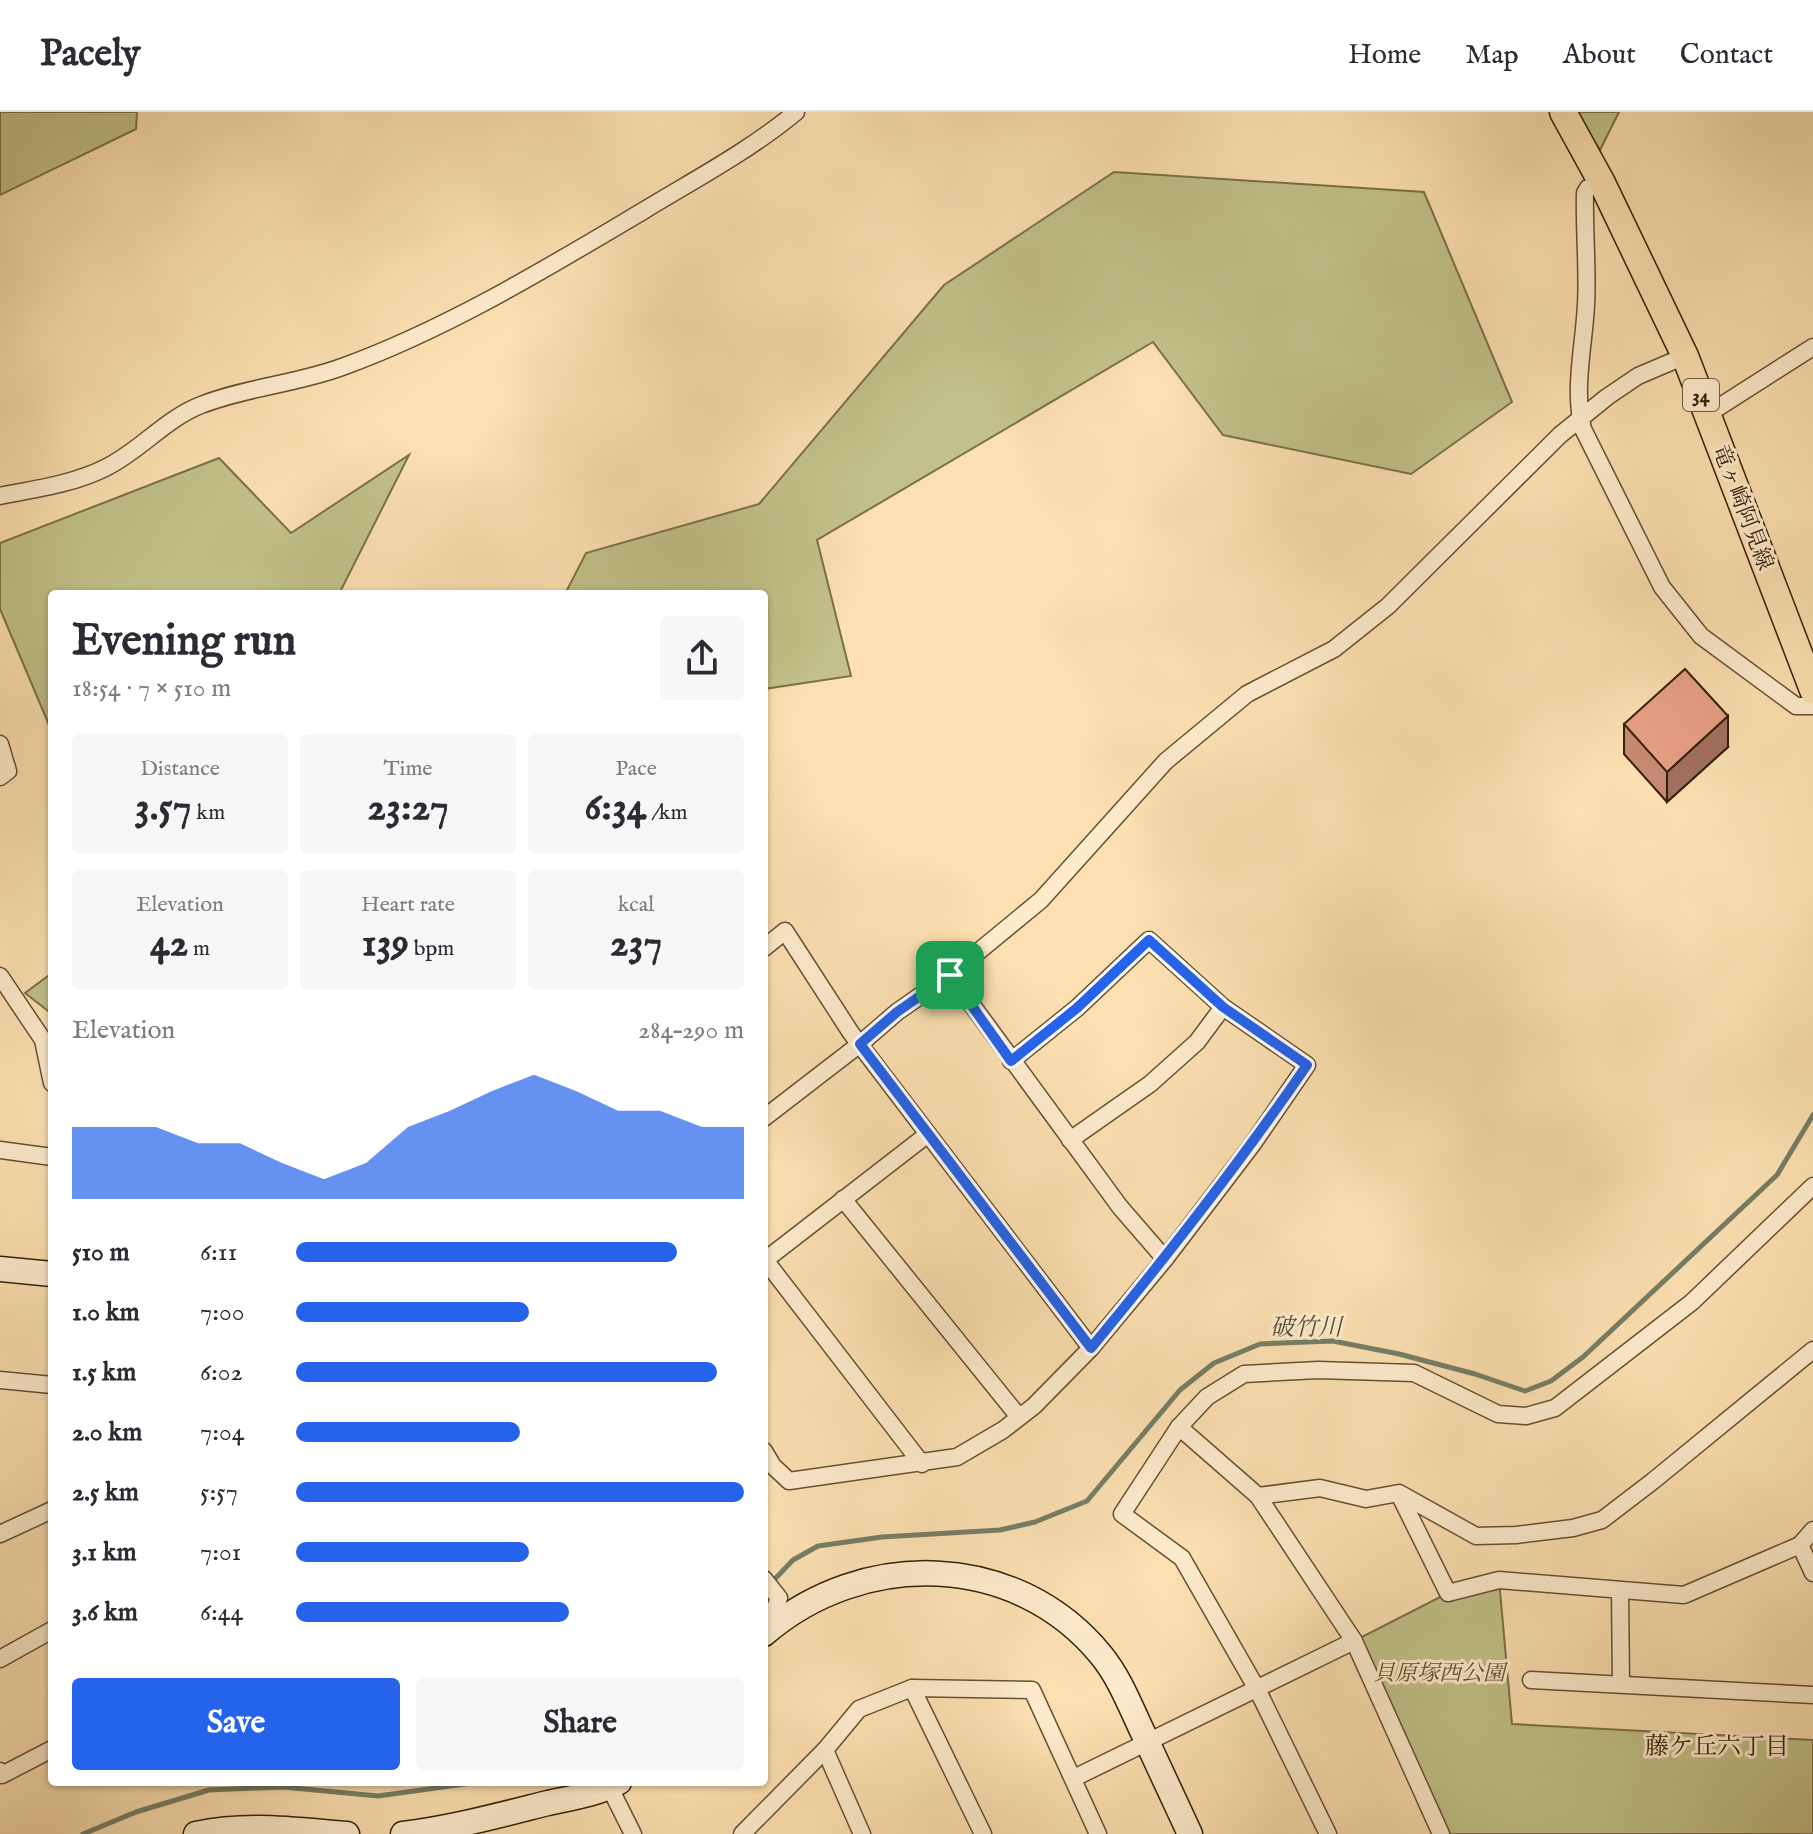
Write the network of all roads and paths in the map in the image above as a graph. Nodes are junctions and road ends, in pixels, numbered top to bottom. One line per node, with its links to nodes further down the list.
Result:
1 (796, 112): 8 (street)
2 (1563, 112): 3 (main road, 竜ヶ崎阿見線 / 34)
3 (1602, 183): 5 (main road, 竜ヶ崎阿見線 / 34); 7 (street)
4 (1813, 347): 6 (street)
5 (1685, 356): 6 (main road, 竜ヶ崎阿見線 / 34); 7 (street)
6 (1708, 414): 9 (main road, 竜ヶ崎阿見線 / 34)
7 (1580, 418): 10 (street); 14 (street)
8 (0, 496)
9 (1813, 690)
10 (1813, 706)
11 (0, 744): 12 (street)
12 (0, 777)
13 (768, 945): 17 (street)
14 (950, 975): 17 (street); 18 (street)
15 (0, 976): 19 (street)
16 (1223, 1007): 18 (street); 22 (street); 28 (street)
17 (860, 1044): 20 (street); 21 (street)
18 (1011, 1061): 22 (street)
19 (48, 1064)
20 (768, 1115)
21 (928, 1134): 26 (street); 32 (street)
22 (1070, 1140): 28 (street)
23 (0, 1150): 24 (street)
24 (48, 1156)
25 (1813, 1186): 37 (street)
26 (843, 1199): 27 (street); 36 (street)
27 (768, 1257)
28 (1165, 1259): 32 (street)
29 (768, 1265): 39 (street)
30 (0, 1269): 31 (street)
31 (48, 1274)
32 (1091, 1348): 36 (street)
33 (1813, 1350): 40 (street)
34 (0, 1380): 35 (street)
35 (48, 1385)
36 (1019, 1417): 39 (street)
37 (1179, 1427): 41 (street); 57 (street)
38 (768, 1458): 39 (street)
39 (922, 1464)
40 (1399, 1493): 41 (street); 48 (street)
41 (1258, 1496): 52 (street)
42 (48, 1512): 44 (street)
43 (1813, 1530): 45 (street)
44 (0, 1534)
45 (1800, 1545): 46 (street); 48 (street)
46 (1813, 1573)
47 (769, 1585): 49 (street)
48 (1620, 1590): 55 (street)
49 (768, 1624)
50 (768, 1631): 59 (street)
51 (48, 1632): 53 (street)
52 (1354, 1641): 57 (street); 76 (street)
53 (0, 1659)
54 (1531, 1680): 55 (street)
55 (1621, 1684): 58 (street)
56 (912, 1688): 60 (street); 63 (street); 72 (street)
57 (1257, 1689): 59 (street); 75 (street)
58 (1813, 1695)
59 (1147, 1742): 63 (street); 74 (street)
60 (825, 1750): 66 (street); 71 (street)
61 (48, 1751): 62 (street)
62 (0, 1771)
63 (1074, 1778): 73 (street)
64 (610, 1786): 69 (street)
65 (614, 1786): 70 (street)
66 (747, 1832)
67 (196, 1834): 68 (street)
68 (347, 1834)
69 (403, 1834)
70 (633, 1834)
71 (862, 1834)
72 (983, 1834)
73 (1098, 1834)
74 (1190, 1834)
75 (1328, 1834)
76 (1441, 1834)

